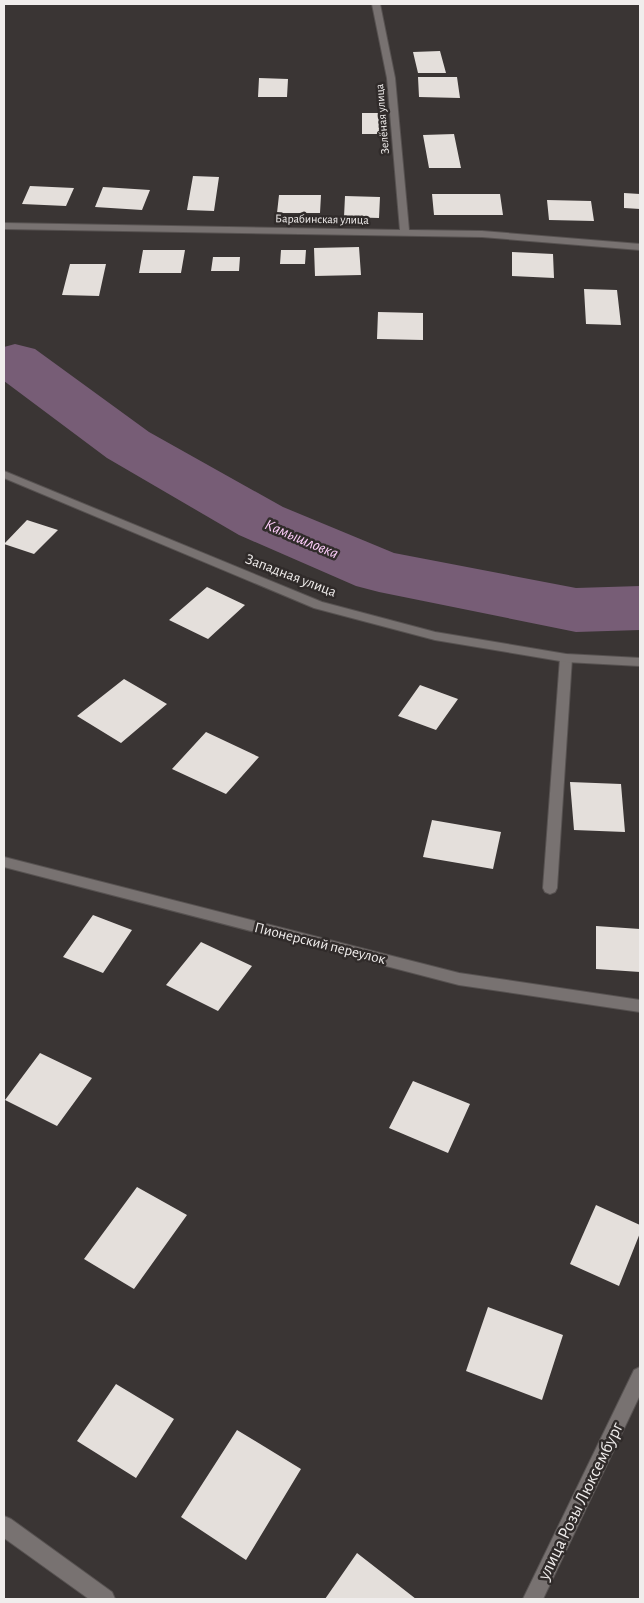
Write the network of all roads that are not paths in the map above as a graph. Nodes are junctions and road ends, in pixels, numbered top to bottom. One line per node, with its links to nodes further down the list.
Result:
1 (376, 4): 3 (street, Зелёная улица)
2 (4, 226): 3 (street, Барабинская улица)
3 (405, 233): 4 (street, Барабинская улица)
4 (640, 247)
5 (4, 474): 6 (street, Западная улица)
6 (566, 658): 7 (street, Западная улица); 9 (street)
7 (640, 662)
8 (4, 862): 10 (street, Пионерский переулок)
9 (550, 888)
10 (640, 1006)
11 (640, 1376): 14 (street, улица Розы Люксембург)
12 (4, 1526): 13 (street)
13 (105, 1599)
14 (533, 1599)

